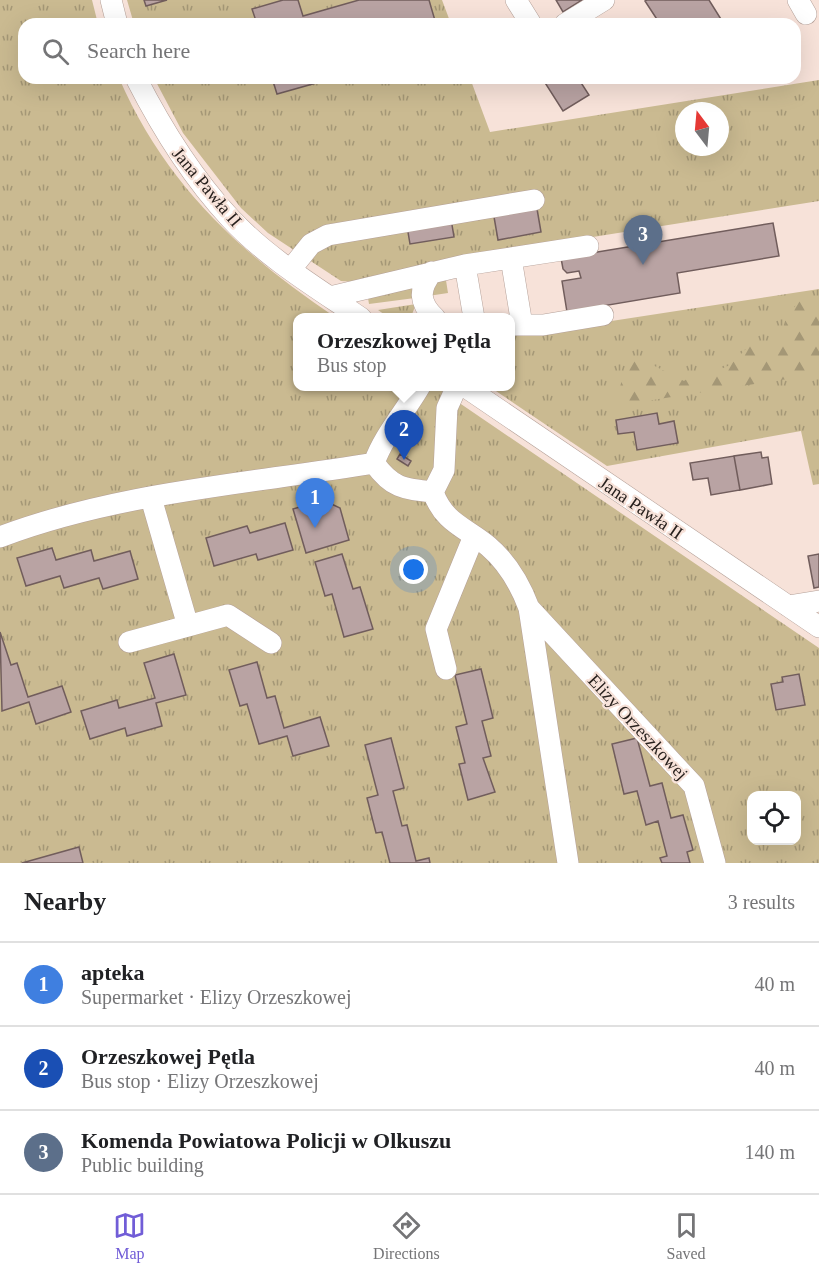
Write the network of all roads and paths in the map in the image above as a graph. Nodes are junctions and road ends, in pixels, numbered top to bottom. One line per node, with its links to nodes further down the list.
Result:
1 (111, 0): 4 (street)
2 (516, 0): 5 (street)
3 (604, 0): 6 (street)
4 (116, 18)
5 (527, 18)
6 (575, 18)
7 (139, 84): 12 (street, Jana Pawła II)
8 (534, 200): 12 (street)
9 (588, 246): 10 (street)
10 (511, 258): 11 (street); 19 (street)
11 (465, 265): 13 (street); 17 (street)
12 (291, 269): 14 (street, Jana Pawła II)
13 (432, 272): 14 (street); 16 (street)
14 (330, 297): 15 (street, Jana Pawła II)
15 (354, 313)
16 (430, 313)
17 (473, 313)
18 (603, 315): 19 (street)
19 (516, 325)
20 (418, 391): 23 (street)
21 (455, 391): 24 (street)
22 (470, 391): 29 (street, Jana Pawła II)
23 (374, 463): 24 (street); 25 (street)
24 (433, 492): 27 (street, Elizy Orzeszkowej)
25 (151, 498): 26 (street); 31 (street)
26 (0, 537)
27 (474, 537): 30 (street, Elizy Orzeszkowej); 35 (street)
28 (819, 601): 29 (street)
29 (788, 606): 32 (street, Jana Pawła II)
30 (529, 608): 36 (street, Elizy Orzeszkowej); 37 (street, Elizy Orzeszkowej)
31 (188, 626): 33 (street); 34 (street)
32 (819, 627)
33 (129, 642)
34 (271, 643)
35 (446, 669)
36 (568, 863)
37 (715, 863)

